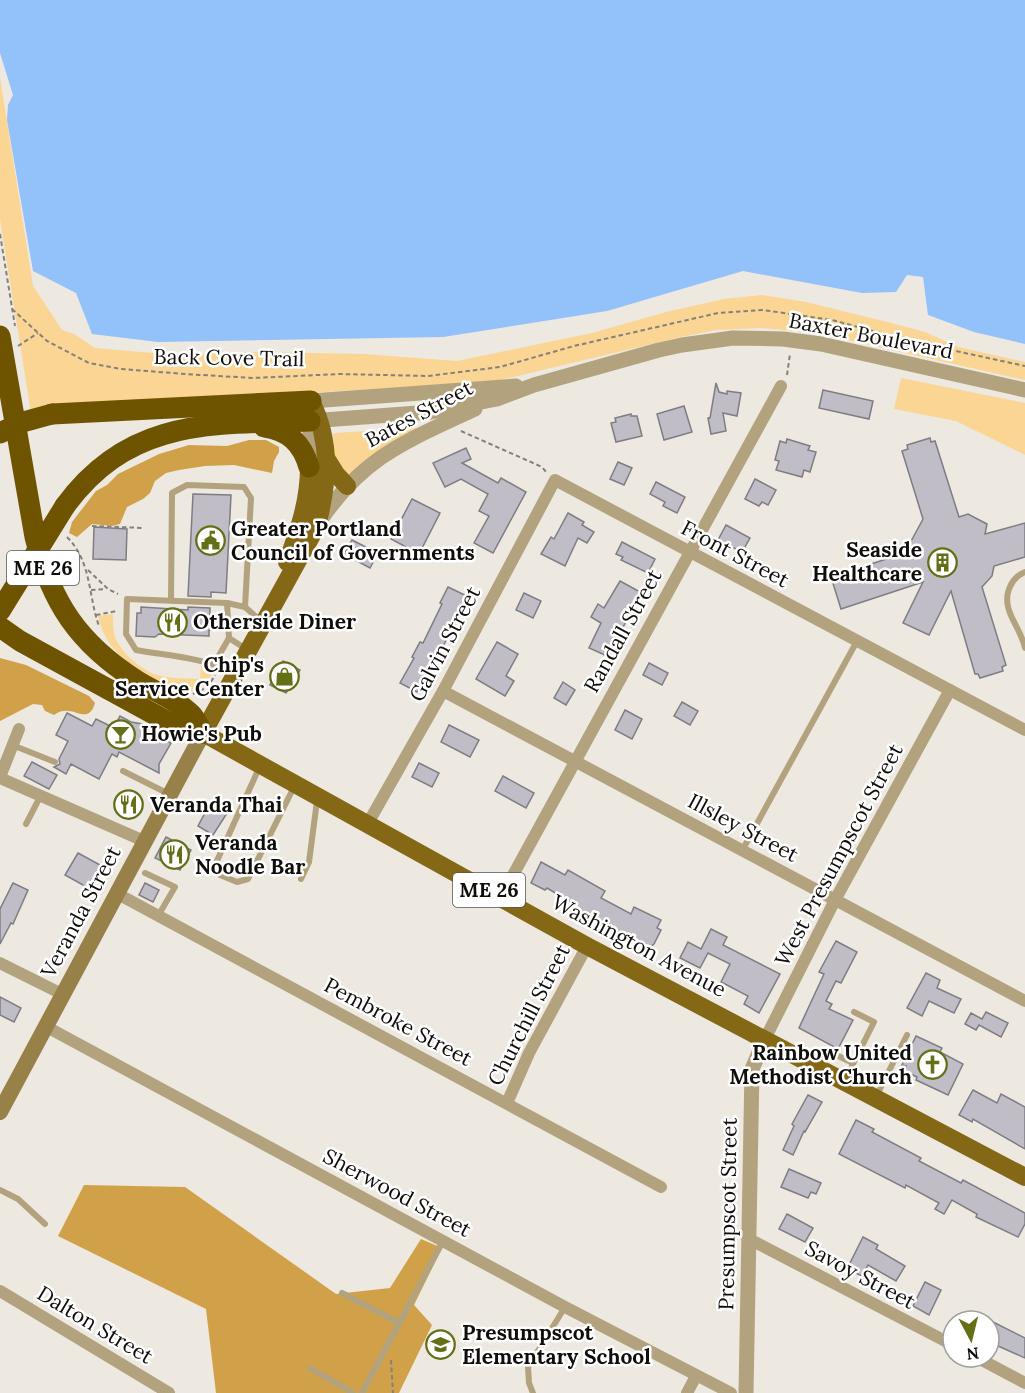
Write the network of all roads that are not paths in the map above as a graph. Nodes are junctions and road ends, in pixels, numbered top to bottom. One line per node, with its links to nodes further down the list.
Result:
1 (13, 336): 31 (highway, ME 26)
2 (784, 380): 13 (street, Randall Street)
3 (534, 384): 4 (street, Baxter Boulevard); 5 (street, Baxter Boulevard); 6 (street, Baxter Boulevard)
4 (1025, 390)
5 (497, 399): 6 (street, Baxter Boulevard); 11 (street, Bates Street)
6 (314, 414): 7 (highway); 8 (highway, bridge); 9 (main road, Bates Street)
7 (231, 424): 9 (highway); 18 (highway, bridge)
8 (0, 433)
9 (318, 462): 11 (main road); 12 (main road, Bates Street); 19 (main road, Bates Street)
10 (555, 480): 13 (street, Front Street); 28 (street, Galvin Street)
11 (347, 486): 12 (street, Bates Street)
12 (317, 526): 19 (main road, Bates Street)
13 (689, 552): 23 (street, Front Street); 33 (street, Randall Street)
14 (1025, 572): 21 (lane)
15 (171, 600): 16 (lane); 17 (lane); 26 (lane)
16 (227, 603): 17 (lane); 22 (lane)
17 (245, 607): 19 (lane)
18 (0, 611)
19 (263, 622): 25 (main road, Bates Street)
20 (0, 627): 31 (highway, ME 26)
21 (1024, 635): 24 (lane)
22 (229, 638): 25 (lane); 26 (lane)
23 (856, 641): 27 (street, Front Street); 45 (lane)
24 (1025, 648)
25 (248, 650): 26 (main road, Bates Street)
26 (223, 668): 31 (main road, Bates Street)
27 (950, 690): 29 (street, Front Street); 50 (street, West Presumpscot Street)
28 (443, 691): 33 (street, Illsley Street); 43 (street, Galvin Street)
29 (1024, 727)
30 (19, 729): 32 (street)
31 (203, 733): 35 (main road, Washington Avenue / ME 26); 40 (main road, Veranda Street)
32 (12, 745): 34 (lane); 37 (street)
33 (574, 760): 45 (street, Illsley Street); 49 (street, Randall Street)
34 (55, 762)
35 (260, 765): 38 (main road, Washington Avenue / ME 26); 38 (lane)
36 (123, 771): 40 (lane)
37 (0, 777): 39 (street)
38 (295, 785): 41 (main road, Washington Avenue / ME 26)
39 (41, 795): 42 (lane); 44 (street)
40 (170, 795): 44 (main road, Veranda Street)
41 (318, 797): 43 (main road, Washington Avenue / ME 26); 47 (lane)
42 (26, 824)
43 (367, 825): 49 (main road, Washington Avenue / ME 26)
44 (144, 841): 48 (main road, Veranda Street)
45 (743, 849): 50 (street, Illsley Street)
46 (145, 873): 51 (lane)
47 (301, 879)
48 (116, 893): 51 (street, Pembroke Street); 54 (main road, Veranda Street)
49 (501, 897): 52 (main road, Washington Avenue / ME 26)
50 (835, 900): 55 (street, Illsley Street); 59 (street, West Presumpscot Street)
51 (158, 916): 64 (street, Pembroke Street)
52 (587, 946): 59 (main road, Washington Avenue / ME 26); 64 (street, Churchill Street)
53 (0, 963): 54 (street)
54 (62, 994): 57 (main road, Veranda Street)
55 (1025, 1001)
56 (854, 1012): 60 (lane)
57 (45, 1026): 65 (main road, Veranda Street); 71 (street, Sherwood Street)
58 (907, 1035): 63 (lane)
59 (765, 1039): 61 (main road, Washington Avenue / ME 26); 70 (street, Presumpscot Street)
60 (853, 1063): 61 (lane); 62 (lane)
61 (821, 1069): 62 (main road, Washington Avenue / ME 26)
62 (844, 1081): 63 (main road, Washington Avenue / ME 26)
63 (875, 1098): 66 (main road, Washington Avenue / ME 26)
64 (507, 1103): 67 (street, Pembroke Street)
65 (0, 1112)
66 (1024, 1176)
67 (661, 1187)
68 (0, 1190): 69 (lane)
69 (45, 1224)
70 (749, 1239): 76 (street, Savoy Street); 87 (street, Presumpscot Street)
71 (444, 1240): 74 (street, Sherwood Street); 75 (lane)
72 (0, 1291): 81 (street, Dalton Street)
73 (342, 1293): 75 (lane)
74 (565, 1307): 79 (street, Sherwood Street); 84 (lane)
75 (399, 1323): 83 (lane)
76 (941, 1339)
77 (310, 1368): 82 (lane)
78 (999, 1369): 80 (street)
79 (696, 1376): 85 (street); 86 (street, Sherwood Street)
80 (1025, 1383)
81 (169, 1393)
82 (353, 1393)
83 (362, 1393)
84 (532, 1393)
85 (687, 1393)
86 (731, 1393)
87 (746, 1393)

